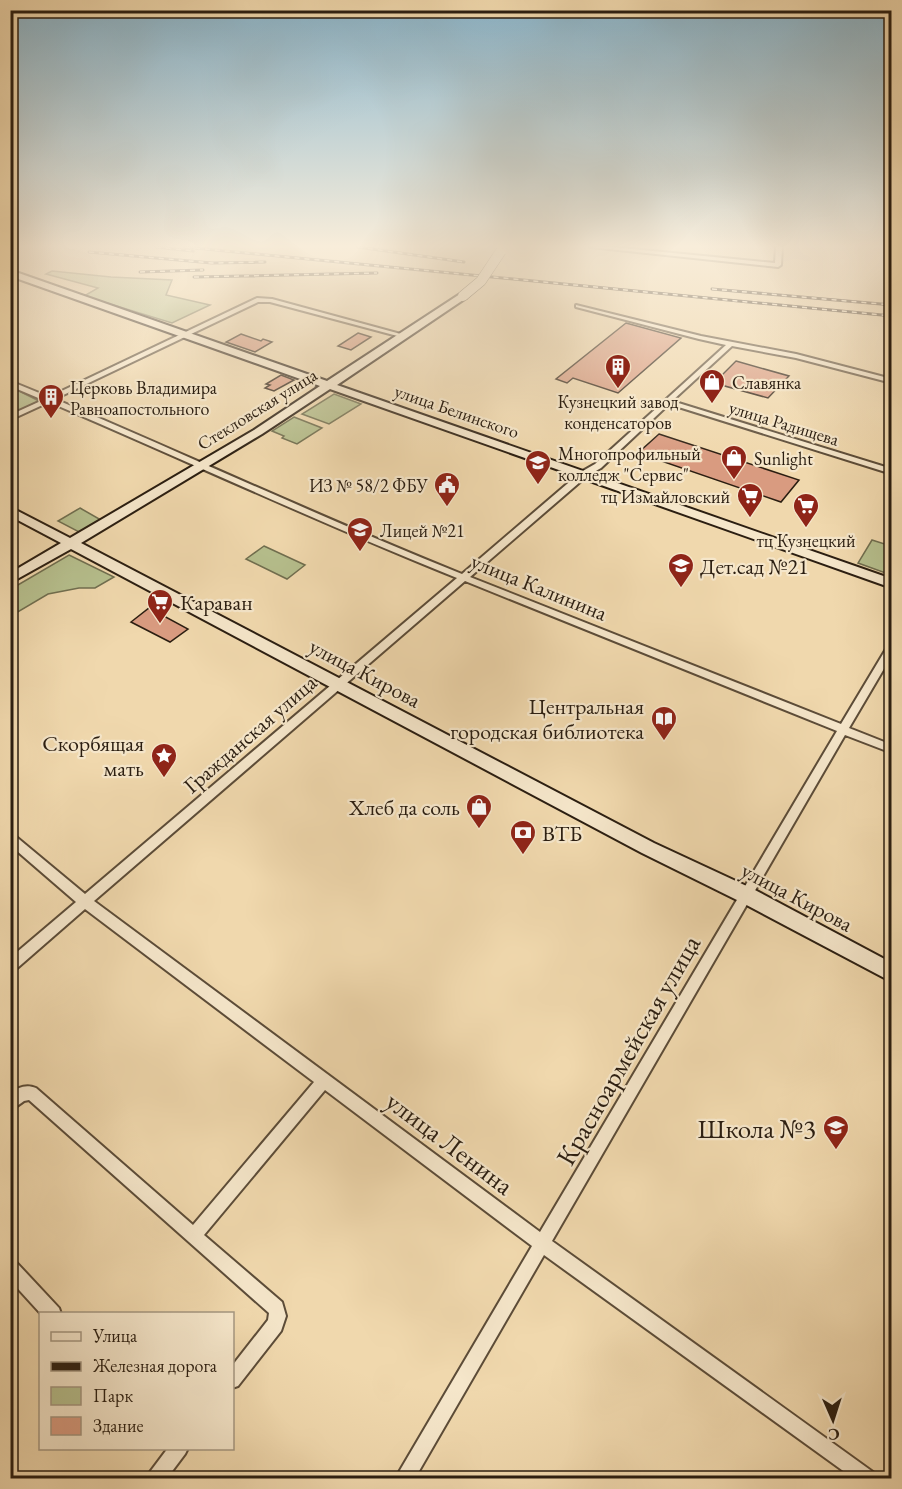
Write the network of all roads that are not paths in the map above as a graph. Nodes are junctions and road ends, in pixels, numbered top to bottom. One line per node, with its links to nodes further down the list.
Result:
1 (135, 316): 6 (street, улица Белинского)
2 (224, 316): 6 (street)
3 (336, 316): 7 (street)
4 (433, 316): 7 (street, Стекловская улица, bridge)
5 (618, 316): 8 (street)
6 (186, 334): 11 (street, улица Белинского); 12 (street)
7 (405, 336): 11 (street, Стекловская улица)
8 (731, 343): 9 (street); 13 (street, Гражданская улица)
9 (891, 381)
10 (10, 383): 12 (street, улица Калинина)
11 (330, 385): 15 (street, Стекловская улица); 17 (street, улица Белинского)
12 (48, 400): 14 (street); 15 (street, улица Калинина)
13 (668, 402): 16 (street, улица Радищева); 17 (street, Гражданская улица)
14 (10, 418)
15 (203, 465): 19 (street, Стекловская улица); 20 (street, улица Калинина)
16 (891, 472)
17 (584, 474): 20 (street, Гражданская улица); 22 (street, улица Белинского)
18 (10, 511): 19 (street, улица Кирова)
19 (72, 543): 21 (street, Стекловская улица); 24 (street, улица Кирова)
20 (463, 578): 24 (street, Гражданская улица); 25 (street, улица Калинина)
21 (10, 579)
22 (891, 584)
23 (891, 646): 25 (street, Красноармейская улица)
24 (338, 684): 28 (street, улица Кирова); 29 (street, Гражданская улица)
25 (843, 728): 26 (street, улица Калинина); 28 (street, Красноармейская улица)
26 (891, 749)
27 (10, 838): 29 (street, улица Ленина)
28 (746, 895): 31 (street, улица Кирова); 35 (street, Красноармейская улица)
29 (84, 901): 30 (street, Гражданская улица); 32 (street, улица Ленина)
30 (10, 966)
31 (891, 973)
32 (324, 1081): 34 (street); 35 (street, улица Ленина)
33 (10, 1104): 34 (street)
34 (193, 1236): 38 (street)
35 (543, 1244): 41 (street, Красноармейская улица); 42 (street, улица Ленина)
36 (10, 1268): 37 (street)
37 (51, 1312)
38 (234, 1377)
39 (178, 1450): 40 (street)
40 (156, 1479)
41 (405, 1479)
42 (867, 1479)

